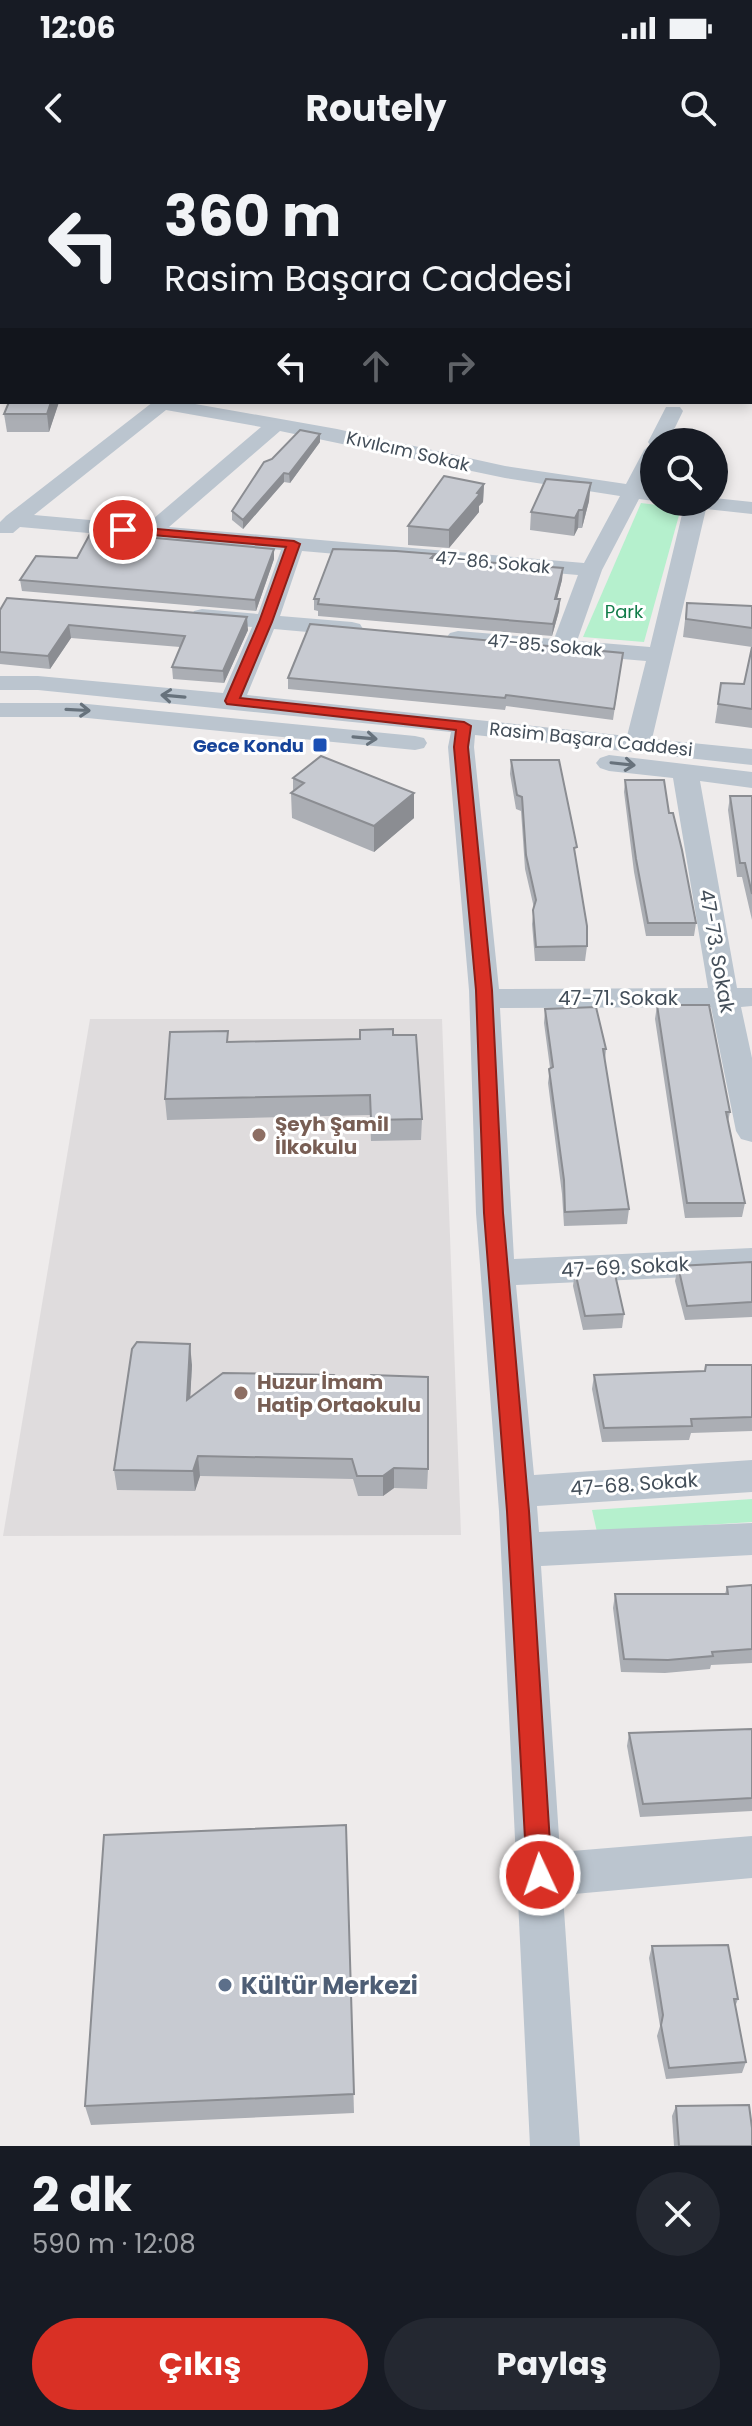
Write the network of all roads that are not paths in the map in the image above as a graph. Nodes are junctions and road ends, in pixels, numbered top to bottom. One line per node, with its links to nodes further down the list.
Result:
1 (163, 404): 11 (street)
2 (169, 404): 4 (street, Kıvılcım Sokak)
3 (673, 411): 5 (street)
4 (275, 425): 6 (street, Kıvılcım Sokak); 12 (street)
5 (665, 428)
6 (640, 494)
7 (640, 498): 14 (street)
8 (728, 505): 9 (street)
9 (752, 508)
10 (693, 516): 20 (street)
11 (7, 527): 12 (street, 47-86. Sokak)
12 (151, 532): 13 (street, 47-86. Sokak)
13 (294, 544): 14 (street, 47-86. Sokak); 16 (street)
14 (591, 570): 19 (street)
15 (172, 614): 16 (street)
16 (266, 622): 17 (street); 22 (street)
17 (375, 631)
18 (438, 636): 19 (street, 47-85. Sokak)
19 (563, 647): 20 (street, 47-85. Sokak)
20 (660, 655): 25 (street)
21 (0, 683): 22 (street, Rasim Başara Caddesi, one-way to 21)
22 (232, 701): 24 (street, Rasim Başara Caddesi)
23 (0, 710): 24 (street, Rasim Başara Caddesi, one-way to 24)
24 (462, 736): 25 (street, Rasim Başara Caddesi); 27 (street, Rasim Başara Caddesi, one-way to 27); 30 (street)
25 (638, 743): 26 (street, Rasim Başara Caddesi)
26 (752, 757)
27 (685, 771): 28 (street, Rasim Başara Caddesi); 29 (street, 47-73. Sokak)
28 (752, 780)
29 (738, 997): 30 (street, 47-71. Sokak); 31 (street, 47-73. Sokak)
30 (484, 999): 33 (street)
31 (752, 1131)
32 (752, 1261): 33 (street, 47-69. Sokak)
33 (498, 1273): 35 (street)
34 (752, 1476): 35 (street, 47-68. Sokak)
35 (516, 1492): 37 (street)
36 (752, 1539): 37 (street)
37 (520, 1550): 39 (street)
38 (752, 1857): 39 (street)
39 (540, 1875): 40 (street)
40 (555, 2146)

